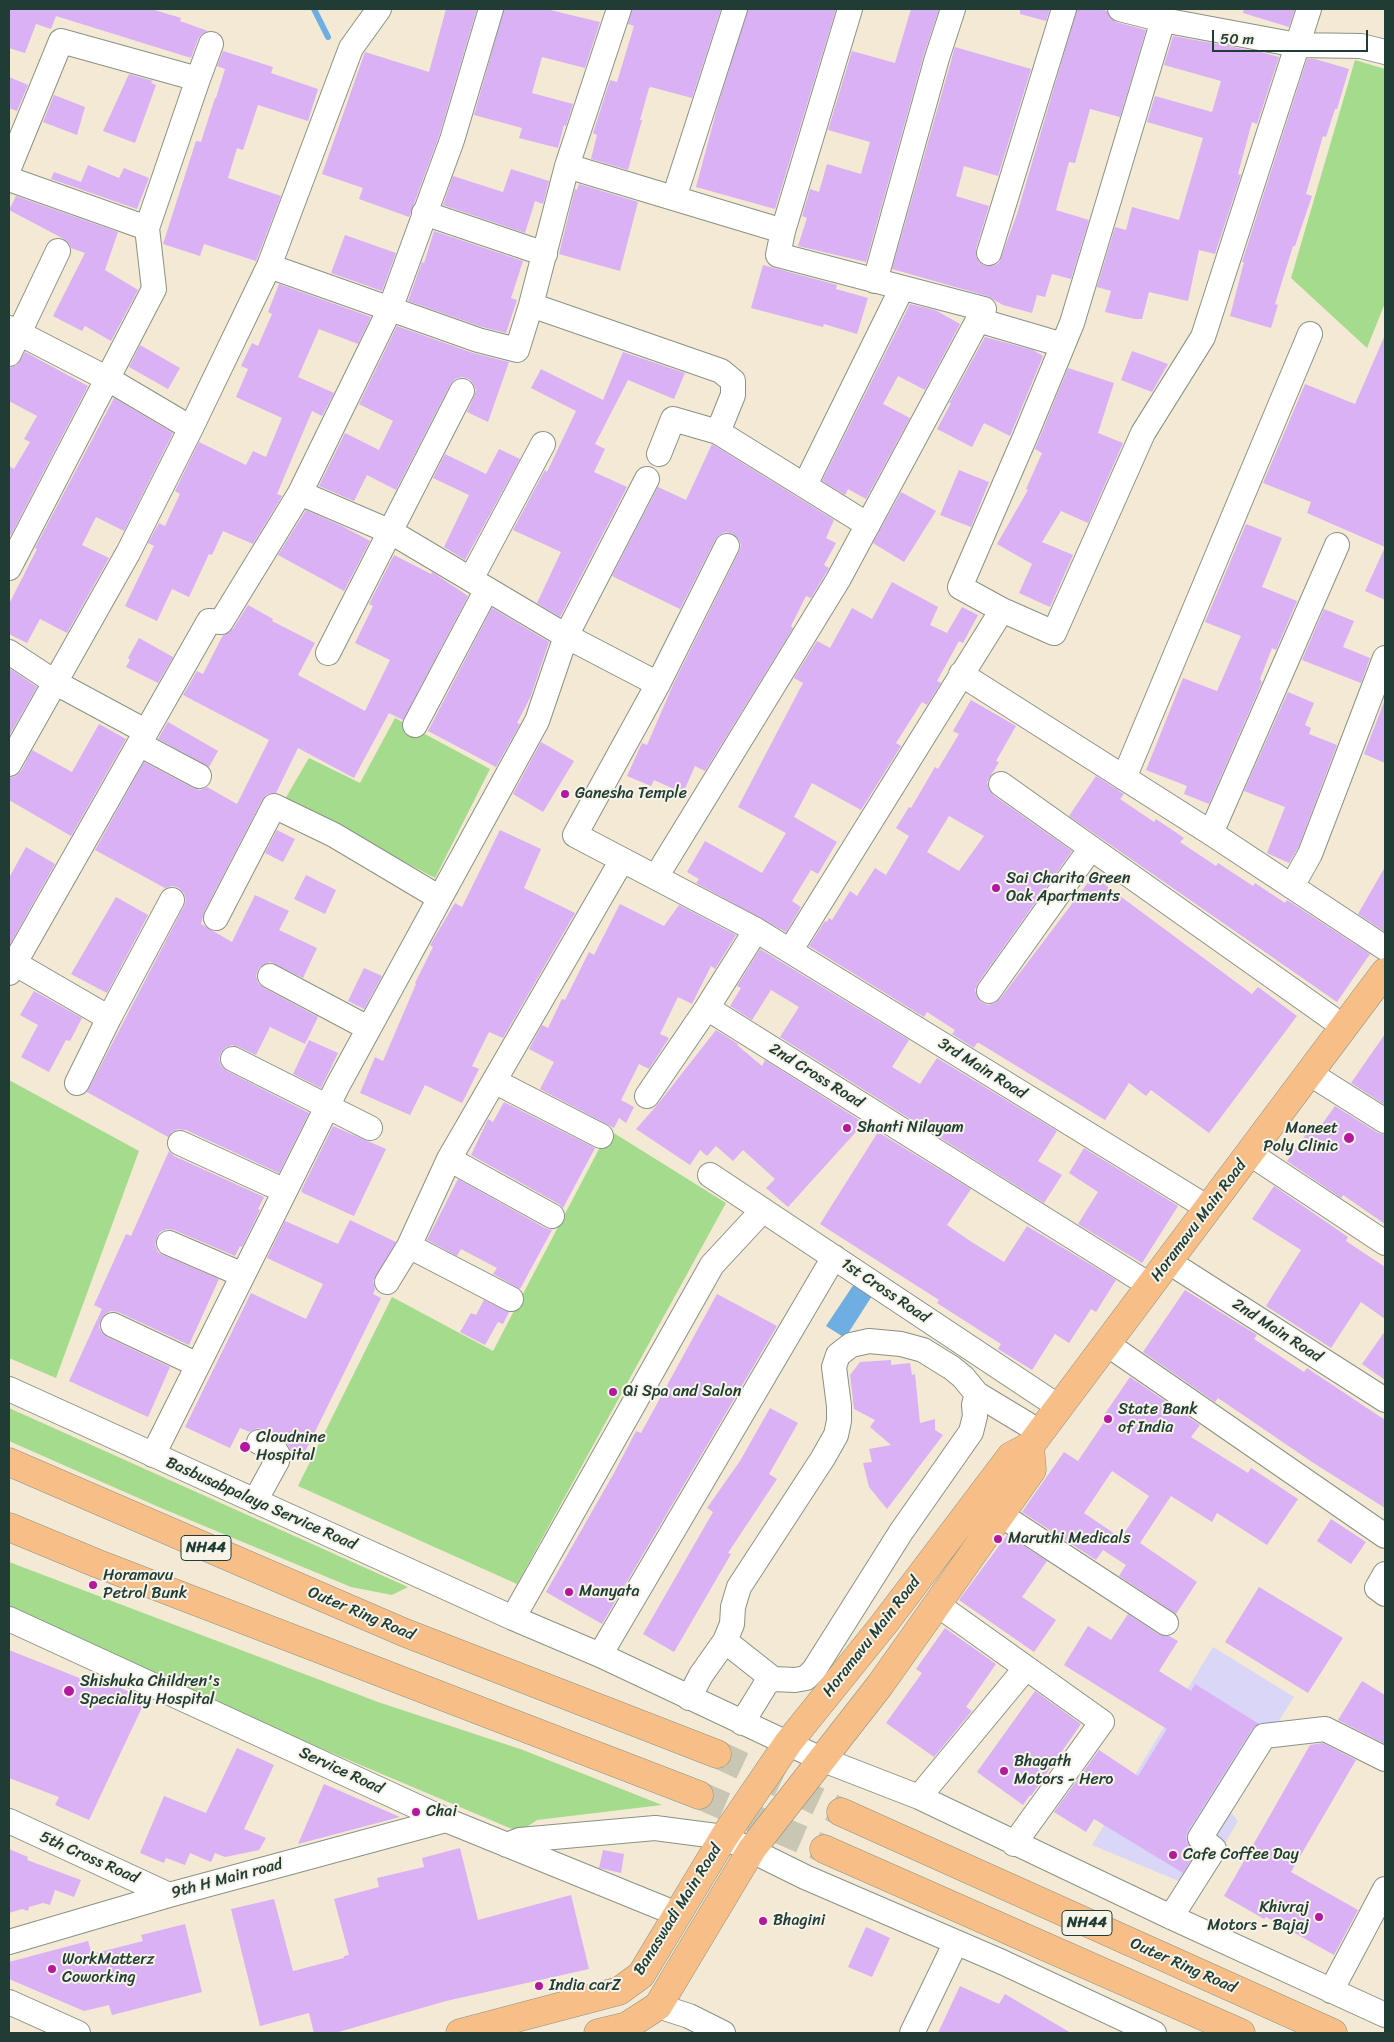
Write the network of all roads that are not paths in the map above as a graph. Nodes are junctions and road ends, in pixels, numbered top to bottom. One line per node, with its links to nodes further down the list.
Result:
1 (379, 9): 26 (street)
2 (491, 9): 20 (street)
3 (619, 9): 16 (street)
4 (735, 9): 19 (street)
5 (850, 9): 22 (street)
6 (953, 9): 27 (street)
7 (1064, 9): 24 (street)
8 (1120, 9): 11 (street)
9 (1309, 9): 13 (street)
10 (1200, 18): 11 (street); 13 (street)
11 (1163, 20): 34 (street)
12 (211, 44): 15 (street)
13 (1297, 45): 14 (street); 50 (street)
14 (1385, 52)
15 (198, 79): 17 (street); 21 (street)
16 (567, 166): 19 (street); 25 (street)
17 (9, 168)
18 (9, 179): 21 (street)
19 (674, 198): 22 (street)
20 (424, 213): 25 (street); 30 (street)
21 (147, 228): 35 (street)
22 (783, 231): 27 (street)
23 (58, 252): 33 (street)
24 (989, 253)
25 (544, 254): 29 (street)
26 (269, 266): 30 (street); 37 (street)
27 (874, 281): 28 (street)
28 (902, 288): 31 (street); 42 (street)
29 (531, 304): 30 (street); 38 (street)
30 (390, 309): 43 (street)
31 (978, 320): 34 (street); 44 (street)
32 (1310, 334): 62 (street)
33 (12, 338): 35 (street)
34 (1063, 345): 50 (street)
35 (108, 379): 37 (street); 48 (street)
36 (462, 391): 45 (street)
37 (191, 428): 56 (street)
38 (718, 432): 40 (street); 42 (street)
39 (543, 444): 49 (street)
40 (659, 454)
41 (647, 479): 51 (street)
42 (804, 485): 44 (street)
43 (300, 493): 45 (street); 59 (street)
44 (868, 525): 67 (street)
45 (391, 532): 49 (street); 53 (street)
46 (1337, 545): 64 (street)
47 (727, 546): 57 (street)
48 (9, 568)
49 (479, 584): 51 (street); 58 (street)
50 (1002, 610): 55 (street)
51 (566, 636): 57 (street); 69 (street)
52 (9, 652): 56 (street)
53 (328, 652)
54 (1385, 658): 68 (street)
55 (961, 674): 62 (street); 74 (street)
56 (56, 683): 59 (street); 60 (street)
57 (658, 684): 66 (street)
58 (415, 725)
59 (142, 737): 61 (street); 75 (street)
60 (9, 764)
61 (199, 776)
62 (1124, 778): 64 (street)
63 (1001, 784): 65 (street)
64 (1211, 833): 68 (street)
65 (1091, 848): 78 (street); 81 (street)
66 (622, 860): 67 (street); 85 (street)
67 (656, 877): 72 (street)
68 (1292, 886): 73 (street)
69 (440, 898): 71 (street); 82 (street)
70 (172, 900): 80 (street)
71 (216, 918)
72 (756, 930): 74 (street, 3rd Main Road); 79 (street)
73 (1385, 948)
74 (790, 951): 97 (street, 3rd Main Road)
75 (11, 965): 80 (street)
76 (270, 976): 82 (street)
77 (1381, 987): 81 (main road, Horamavu Main Road)
78 (989, 991)
79 (707, 1008): 87 (street); 107 (street, 2nd Cross Road)
80 (109, 1018): 86 (street)
81 (1344, 1026): 84 (main road, Horamavu Main Road)
82 (368, 1028): 88 (street)
83 (233, 1060): 88 (street)
84 (1309, 1073): 89 (street); 93 (main road, Horamavu Main Road)
85 (494, 1081): 91 (street); 94 (street)
86 (77, 1083)
87 (647, 1096)
88 (327, 1108): 90 (street); 96 (street)
89 (1385, 1122)
90 (370, 1128)
91 (601, 1136)
92 (180, 1143): 96 (street)
93 (1249, 1153): 97 (main road, Horamavu Main Road); 101 (street)
94 (449, 1159): 99 (street); 102 (street)
95 (710, 1174): 98 (street, 1st Cross Road)
96 (285, 1190): 105 (street)
97 (1208, 1208): 104 (main road, Horamavu Main Road)
98 (763, 1210): 103 (street, 1st Cross Road); 127 (street)
99 (552, 1216)
100 (169, 1243): 105 (street)
101 (1385, 1243)
102 (409, 1246): 106 (street); 108 (street)
103 (834, 1257): 115 (street, 1st Cross Road); 131 (street)
104 (1168, 1262): 107 (main road, Horamavu Main Road); 114 (street, 2nd Main Road)
105 (243, 1275): 111 (street)
106 (387, 1282)
107 (1150, 1286): 110 (main road, Horamavu Main Road)
108 (511, 1299)
109 (113, 1325): 111 (street)
110 (1107, 1344): 115 (main road, Horamavu Main Road); 123 (street)
111 (198, 1364): 118 (street)
112 (9, 1389): 118 (street, Basbusabpalaya Service Road)
113 (977, 1394): 116 (street); 130 (street); 133 (street)
114 (1385, 1400)
115 (1059, 1408): 116 (main road, Horamavu Main Road)
116 (1035, 1439): 121 (main road, Horamavu Main Road); 136 (main road, Horamavu Main Road)
117 (259, 1442): 120 (street)
118 (153, 1455): 120 (street, Basbusabpalaya Service Road)
119 (9, 1462): 137 (main road, Outer Ring Road / NH44)
120 (255, 1501): 127 (street, Basbusabpalaya Service Road)
121 (1001, 1515): 126 (main road, Horamavu Main Road); 129 (street)
122 (9, 1527): 140 (main road)
123 (1385, 1536)
124 (1385, 1574): 125 (street)
125 (1385, 1594)
126 (938, 1605): 132 (street); 139 (main road, Horamavu Main Road)
127 (513, 1618): 131 (street, Basbusabpalaya Service Road)
128 (9, 1619): 143 (street, Service Road)
129 (1166, 1623)
130 (725, 1642): 133 (street); 134 (street)
131 (600, 1655): 134 (street, Basbusabpalaya Service Road)
132 (1025, 1668): 141 (street); 146 (street)
133 (773, 1679): 135 (street)
134 (689, 1698): 135 (street, Basbusabpalaya Service Road)
135 (742, 1723): 136 (street, Basbusabpalaya Service Road)
136 (788, 1743): 139 (street, Basbusabpalaya Service Road); 145 (main road, Horamavu Main Road)
137 (717, 1754)
138 (1385, 1758): 153 (street)
139 (821, 1759): 141 (street, Basbusabpalaya Service Road); 148 (main road, Horamavu Main Road)
140 (699, 1795)
141 (919, 1797): 146 (street, Basbusabpalaya Service Road)
142 (840, 1812): 168 (main road, Outer Ring Road / NH44)
143 (446, 1820): 147 (street, Service Road); 151 (street, 9th H Main road)
144 (9, 1822): 151 (street, 5th Cross Road)
145 (724, 1837): 147 (street); 148 (street); 152 (main road, Banaswadi Main Road)
146 (1014, 1844): 153 (street, Basbusabpalaya Service Road)
147 (507, 1845): 152 (street, Service Road)
148 (752, 1850): 155 (street); 158 (main road, Banaswadi Main Road)
149 (824, 1850): 167 (main road, NH44)
150 (1385, 1889): 156 (street)
151 (169, 1894): 154 (street, 9th H Main road)
152 (677, 1914): 162 (main road, Banaswadi Main Road)
153 (1171, 1917): 156 (street, Basbusabpalaya Service Road)
154 (9, 1942)
155 (956, 1942): 165 (street); 166 (street)
156 (1331, 1990): 159 (street, Basbusabpalaya Service Road)
157 (9, 2002): 161 (street)
158 (658, 2006): 160 (main road, Banaswadi Main Road); 164 (street)
159 (1385, 2015)
160 (627, 2030): 163 (main road, Banaswadi Main Road)
161 (78, 2033)
162 (460, 2033)
163 (598, 2033)
164 (724, 2033)
165 (912, 2033)
166 (1154, 2033)
167 (1240, 2033)
168 (1333, 2033)

